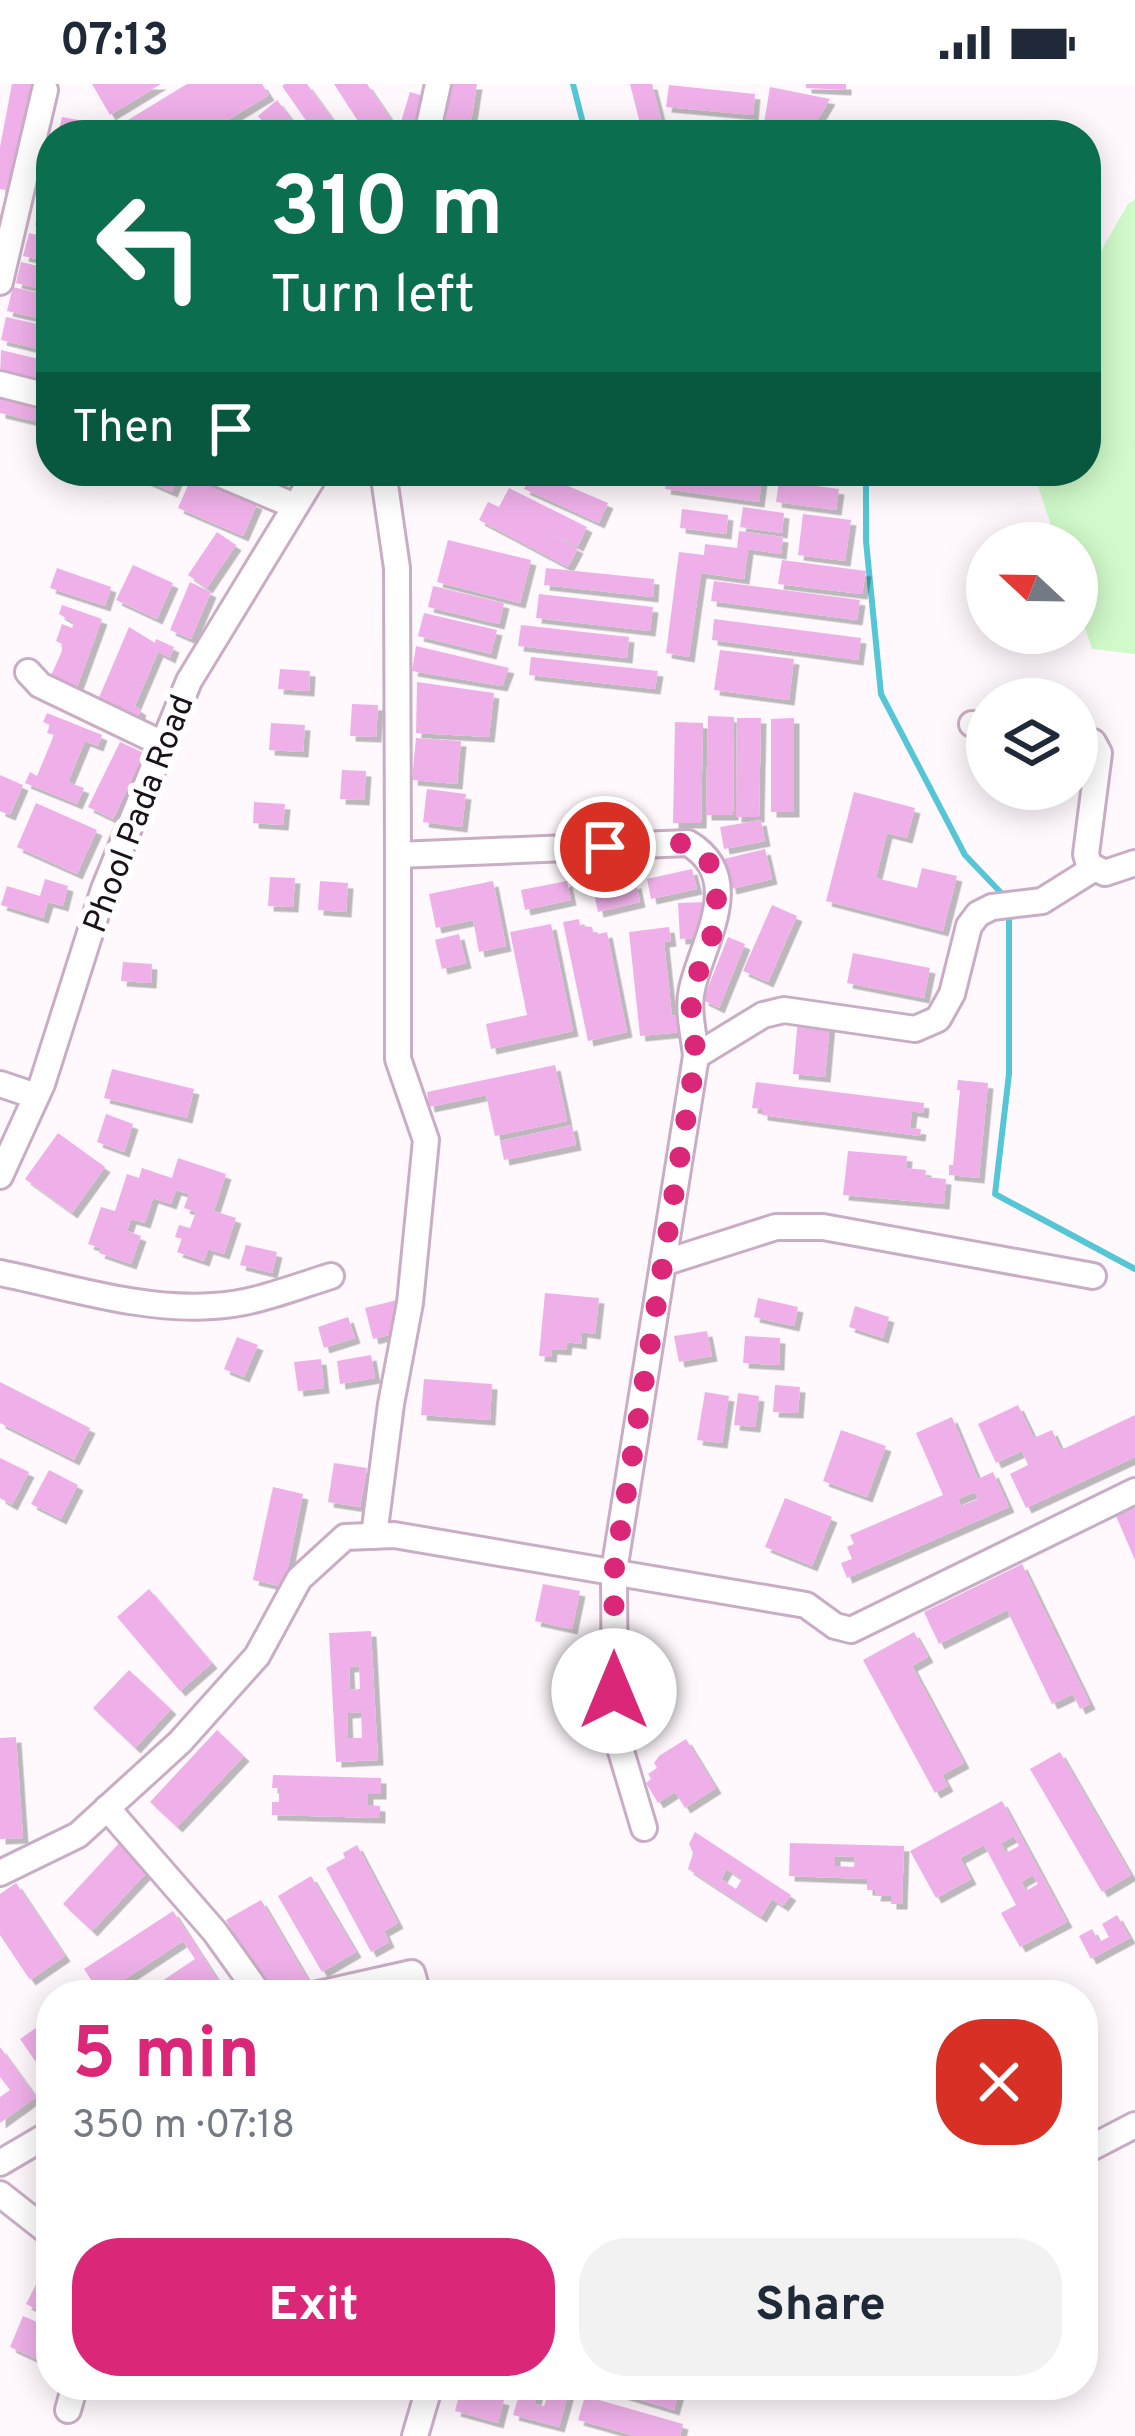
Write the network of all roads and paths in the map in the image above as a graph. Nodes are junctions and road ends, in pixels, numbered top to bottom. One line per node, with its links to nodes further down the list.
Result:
1 (438, 84): 4 (street)
2 (45, 90): 3 (street)
3 (38, 120)
4 (430, 120)
5 (36, 128): 6 (street)
6 (0, 282)
7 (0, 384): 8 (street)
8 (36, 393)
9 (248, 486): 12 (street)
10 (308, 486): 12 (street, Phool Pada Road)
11 (385, 486): 16 (street)
12 (296, 506): 14 (street, Phool Pada Road)
13 (28, 672): 14 (street)
14 (163, 745): 21 (street, Phool Pada Road)
15 (1092, 810): 18 (street)
16 (398, 855): 19 (street); 28 (street)
17 (1135, 863): 18 (street)
18 (1093, 869): 19 (street)
19 (696, 1056): 23 (street)
20 (0, 1084): 21 (street)
21 (36, 1096): 22 (street, Phool Pada Road)
22 (0, 1176)
23 (663, 1263): 26 (street); 29 (street)
24 (0, 1273): 25 (street)
25 (331, 1276)
26 (1094, 1276)
27 (1135, 1491): 29 (street)
28 (374, 1536): 29 (street); 30 (street)
29 (614, 1571): 31 (street)
30 (107, 1808): 32 (street); 33 (street)
31 (644, 1828)
32 (0, 1873)
33 (249, 1980)
34 (381, 1980): 35 (street)
35 (414, 1980)
36 (1135, 2125): 38 (street)
37 (36, 2142): 39 (street)
38 (1098, 2144)
39 (0, 2163)
40 (0, 2194): 41 (street)
41 (36, 2222)
42 (426, 2400): 43 (street)
43 (415, 2436)

